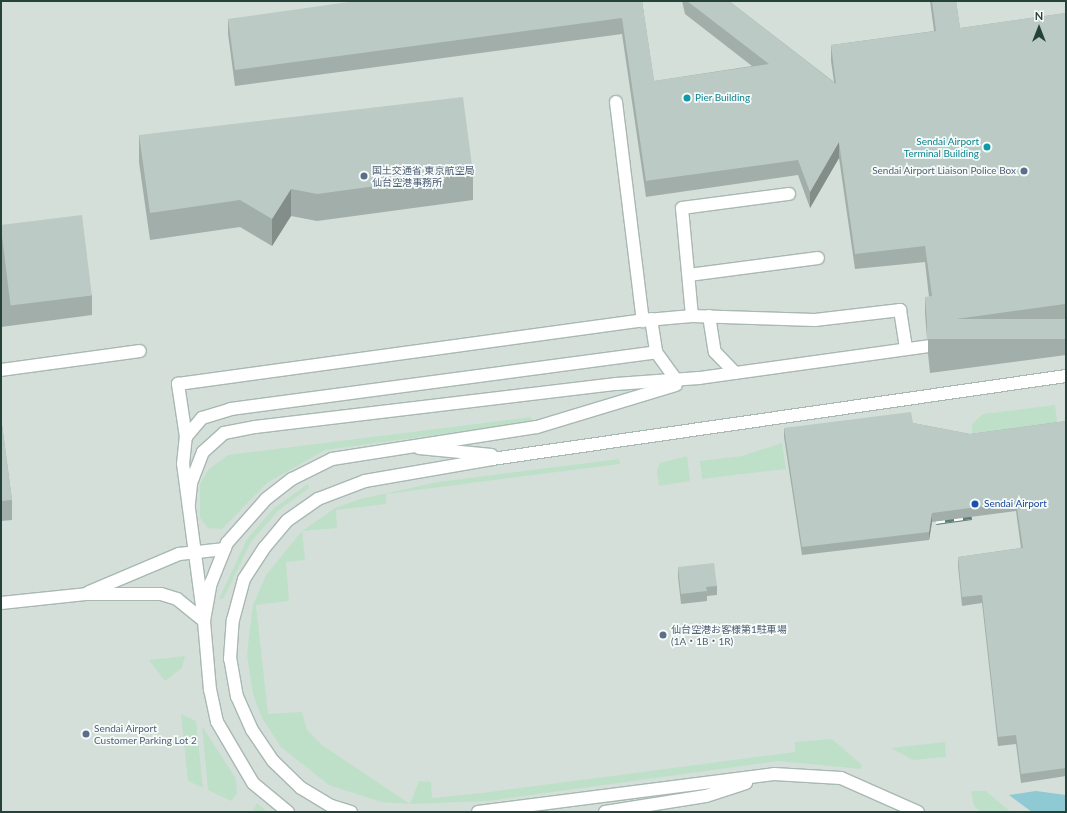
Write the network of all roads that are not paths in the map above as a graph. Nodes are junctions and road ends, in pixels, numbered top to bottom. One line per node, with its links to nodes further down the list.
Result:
1 (616, 102): 7 (street)
2 (789, 194): 4 (street)
3 (818, 258): 4 (street)
4 (689, 275): 5 (street)
5 (692, 316): 6 (street); 7 (street)
6 (709, 316): 9 (street); 13 (street)
7 (647, 320): 11 (street); 17 (street)
8 (959, 342): 9 (street)
9 (906, 350): 13 (street)
10 (140, 351): 12 (street)
11 (656, 352): 16 (street); 17 (street)
12 (1, 370)
13 (735, 373): 15 (street)
14 (1066, 376): 19 (street)
15 (699, 378): 16 (street); 18 (street)
16 (676, 380): 20 (street)
17 (186, 437): 20 (street)
18 (398, 446): 19 (street); 21 (street)
19 (510, 457): 28 (street)
20 (189, 503): 22 (street)
21 (225, 549): 22 (street); 25 (street)
22 (196, 552): 23 (street); 25 (street)
23 (86, 594): 24 (street); 25 (street)
24 (1, 603)
25 (204, 621): 27 (street)
26 (774, 774): 29 (street); 30 (street); 31 (street)
27 (288, 812)
28 (350, 812)
29 (478, 812)
30 (605, 812)
31 (918, 812)

